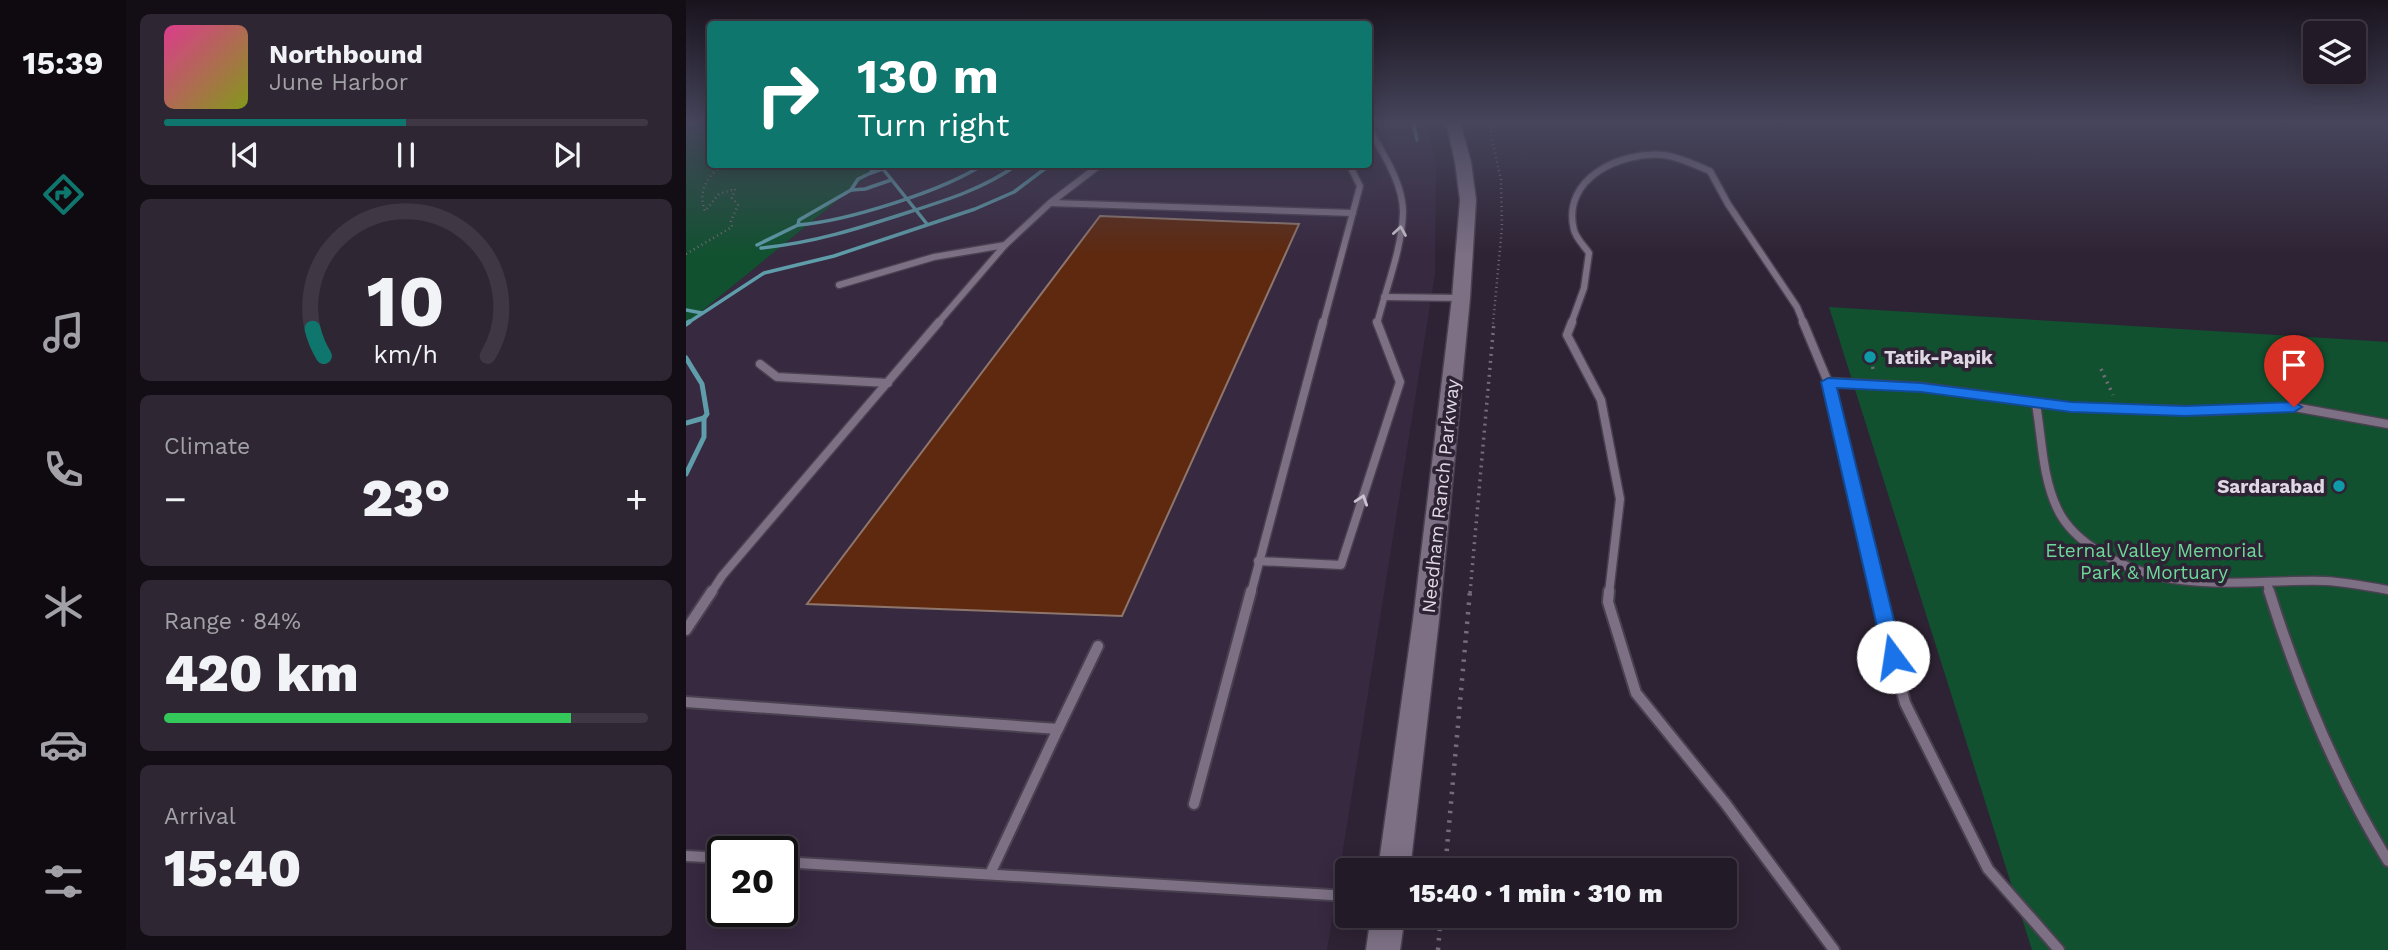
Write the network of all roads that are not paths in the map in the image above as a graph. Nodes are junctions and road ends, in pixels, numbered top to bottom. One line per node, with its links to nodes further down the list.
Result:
1 (1389, 166): 11 (lane, one-way to 1)
2 (1464, 166): 12 (street, Needham Ranch Parkway)
3 (1604, 166): 35 (lane)
4 (1697, 166): 14 (lane)
5 (1096, 168): 7 (lane)
6 (1351, 168): 8 (lane)
7 (1050, 203): 8 (lane); 9 (lane)
8 (1353, 213): 18 (lane)
9 (1005, 245): 10 (lane); 15 (lane)
10 (839, 285)
11 (1384, 297): 12 (lane); 18 (lane, one-way to 11)
12 (1461, 298): 28 (street, Needham Ranch Parkway)
13 (760, 364): 15 (lane)
14 (1828, 382): 16 (lane); 36 (lane)
15 (888, 383): 21 (lane)
16 (2036, 404): 17 (lane); 19 (lane)
17 (2388, 424)
18 (1258, 561): 25 (lane)
19 (2267, 583): 20 (lane); 29 (lane)
20 (2388, 590)
21 (686, 630)
22 (1098, 646): 24 (lane)
23 (686, 702): 24 (lane)
24 (1058, 729): 31 (lane)
25 (1194, 804)
26 (686, 856): 27 (lane)
27 (707, 857)
28 (1396, 858)
29 (2388, 861)
30 (798, 863): 31 (lane)
31 (990, 874): 32 (lane)
32 (1335, 895)
33 (1386, 928): 34 (street)
34 (1383, 950)
35 (1834, 950)
36 (2059, 950)

